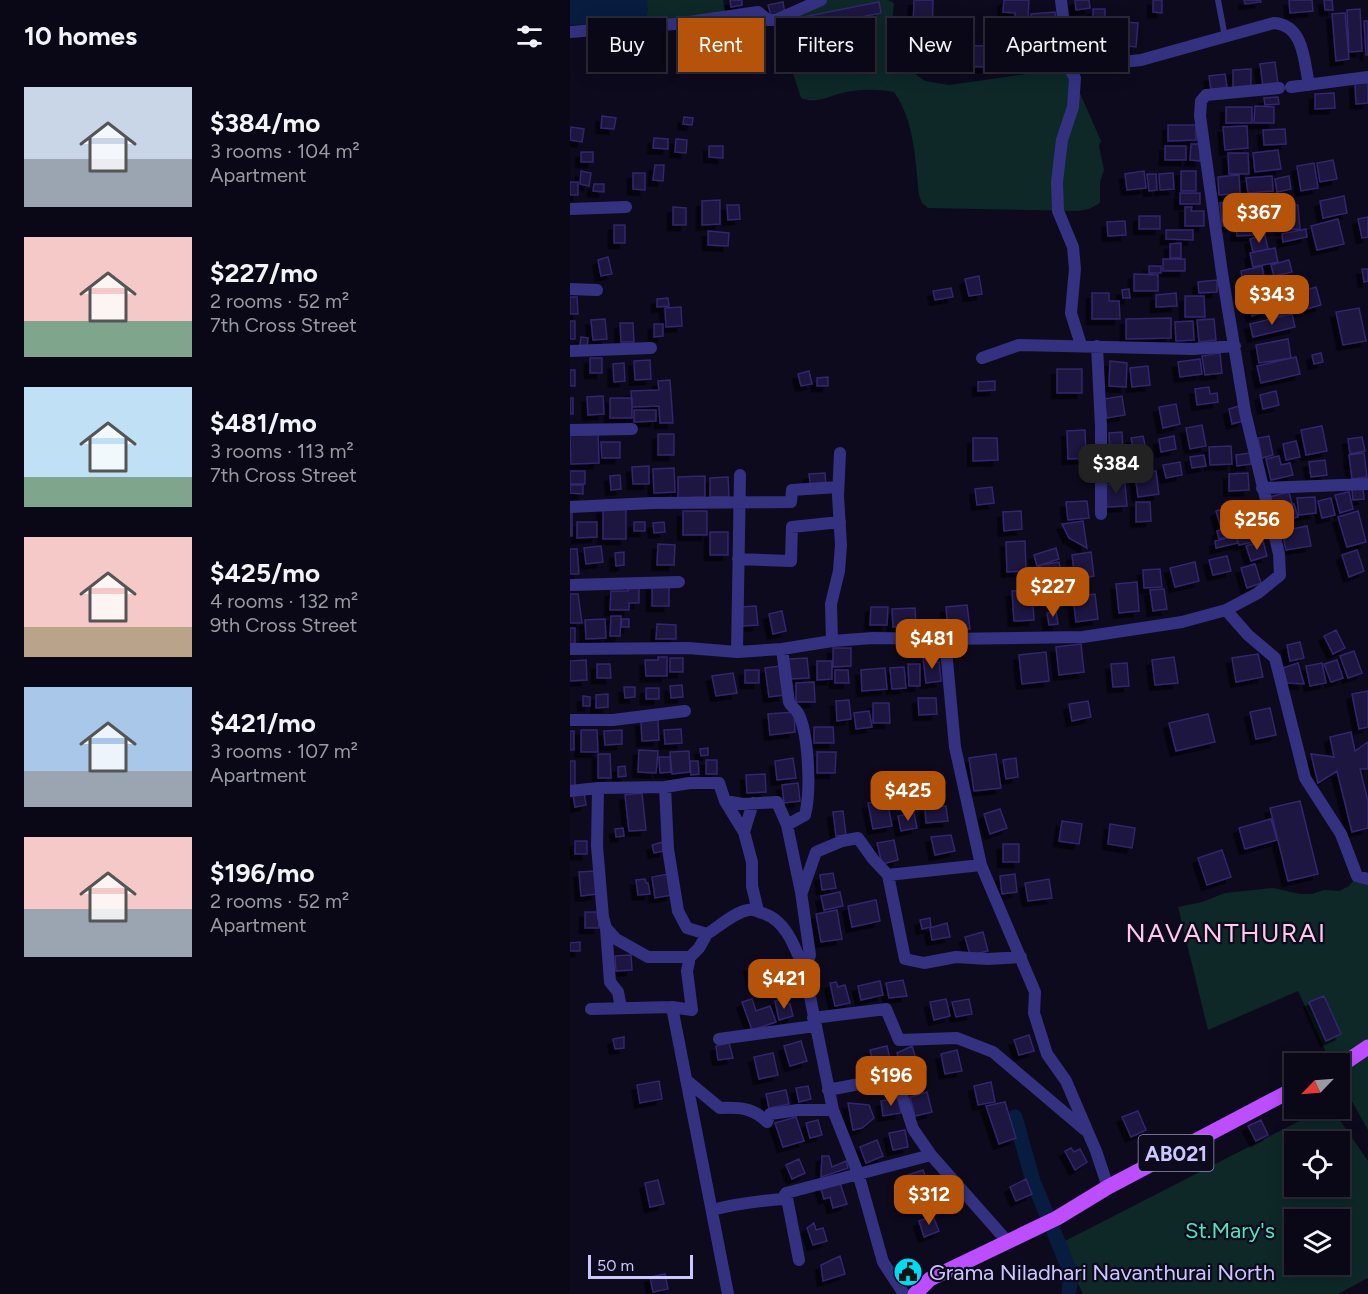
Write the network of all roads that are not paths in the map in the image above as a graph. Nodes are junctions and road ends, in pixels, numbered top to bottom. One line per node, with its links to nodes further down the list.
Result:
1 (821, 0): 5 (street)
2 (1061, 0): 4 (street)
3 (1218, 0): 6 (lane)
4 (1063, 18)
5 (570, 32)
6 (1225, 37): 7 (street); 10 (street)
7 (1128, 61)
8 (1071, 72): 15 (street)
9 (1368, 77): 10 (street)
10 (1310, 85): 17 (street)
11 (626, 207): 12 (street)
12 (570, 209)
13 (570, 289): 14 (street)
14 (597, 290)
15 (1082, 345): 16 (street); 20 (street)
16 (1097, 346): 17 (street); 30 (street)
17 (1235, 346): 27 (street)
18 (651, 348): 19 (street)
19 (570, 351)
20 (982, 358)
21 (632, 429): 22 (street)
22 (570, 430)
23 (840, 453): 25 (street)
24 (740, 475): 28 (street)
25 (838, 487): 28 (street); 31 (street)
26 (1367, 487): 27 (street)
27 (1262, 488): 35 (street)
28 (739, 502): 29 (street); 32 (street)
29 (570, 507)
30 (1101, 514)
31 (840, 522): 32 (street); 37 (street)
32 (738, 559): 40 (street)
33 (679, 582): 34 (street)
34 (570, 585)
35 (1226, 610): 36 (street); 52 (street)
36 (945, 639): 37 (street); 50 (street)
37 (832, 641): 39 (street)
38 (570, 649): 40 (street)
39 (782, 649): 40 (street); 48 (street)
40 (737, 652)
41 (685, 711): 42 (street)
42 (570, 720)
43 (665, 787): 44 (street); 46 (street); 56 (street)
44 (598, 789): 45 (street); 55 (street)
45 (570, 791)
46 (725, 801): 47 (street); 49 (street)
47 (753, 803): 48 (street); 49 (street)
48 (788, 825): 53 (street)
49 (744, 832): 54 (street)
50 (981, 865): 51 (street); 58 (street)
51 (888, 875): 53 (street); 58 (street)
52 (1368, 879)
53 (801, 892): 59 (street)
54 (758, 912): 56 (street); 59 (street)
55 (606, 928): 57 (street); 61 (street)
56 (707, 934): 57 (street)
57 (690, 957): 60 (street)
58 (1022, 957): 71 (street)
59 (805, 972): 63 (street)
60 (672, 1007): 61 (street); 67 (street)
61 (621, 1008): 62 (street)
62 (591, 1009)
63 (814, 1022): 64 (street); 68 (street); 71 (street)
64 (719, 1039)
65 (1368, 1047): 66 (main road)
66 (1350, 1059)
67 (686, 1080): 70 (street); 76 (street)
68 (828, 1090): 70 (street); 72 (street)
69 (1284, 1094): 74 (main road, AB021)
70 (833, 1110): 73 (street)
71 (1086, 1130): 74 (street)
72 (931, 1155): 73 (street); 77 (street)
73 (858, 1173): 75 (street); 80 (street)
74 (1108, 1187): 77 (main road, AB021)
75 (786, 1193): 76 (street); 78 (street)
76 (712, 1210): 79 (street)
77 (1007, 1241): 81 (main road, AB021)
78 (799, 1260)
79 (728, 1294)
80 (904, 1294)
81 (915, 1294)

